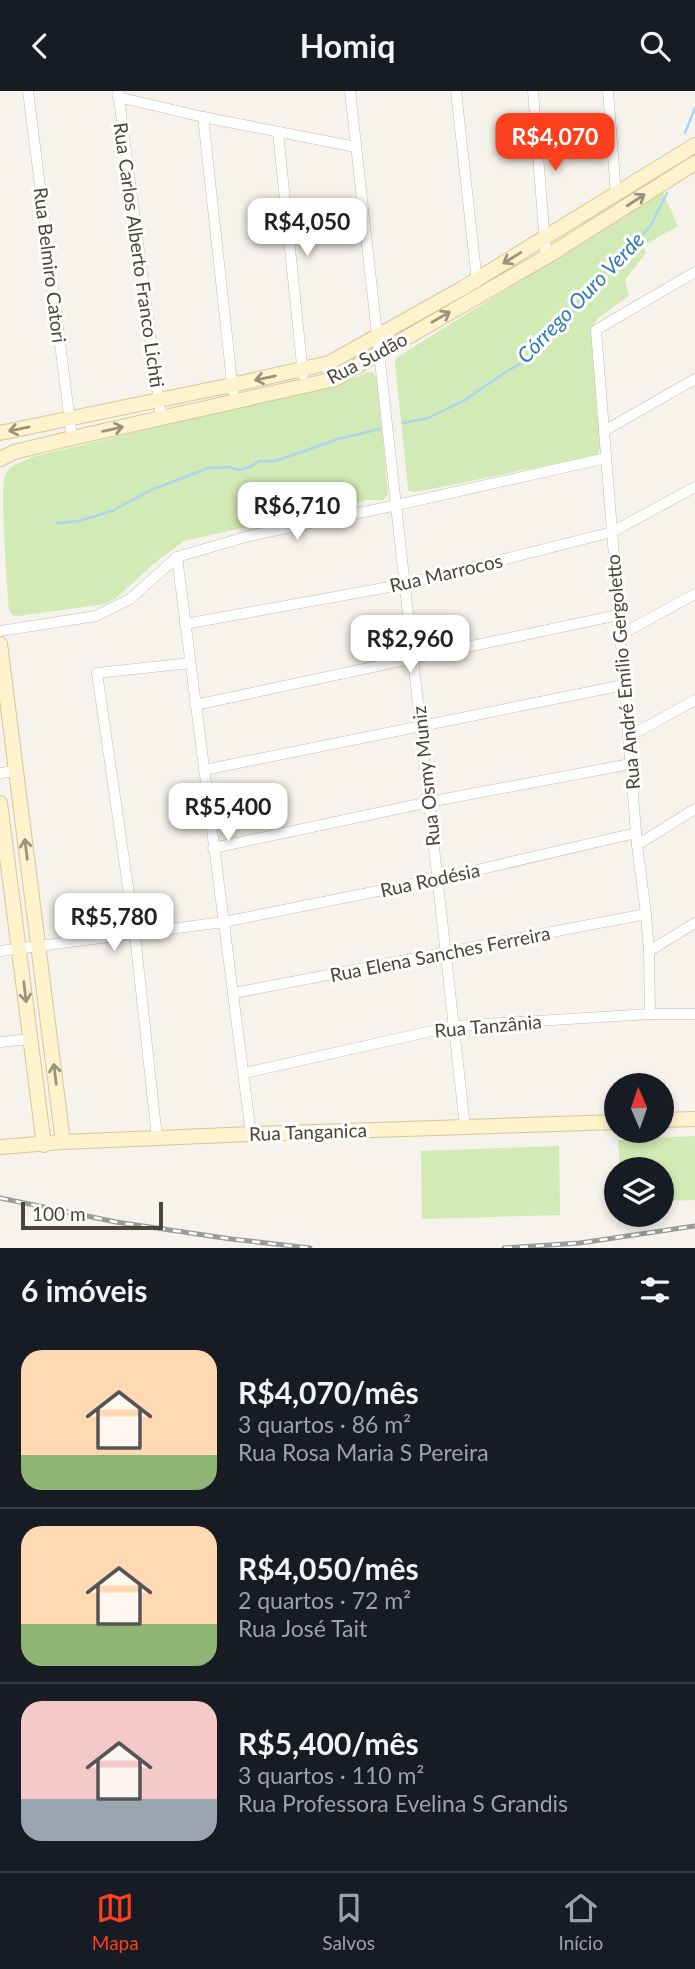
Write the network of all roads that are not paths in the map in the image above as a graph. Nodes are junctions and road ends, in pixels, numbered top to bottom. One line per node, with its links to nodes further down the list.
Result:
1 (29, 91): 27 (street, Rua Belmiro Catori)
2 (350, 91): 10 (street, Rua Osmy Muniz)
3 (456, 91): 16 (street)
4 (533, 91): 13 (street)
5 (608, 91): 12 (street)
6 (118, 94): 7 (street); 24 (street, Rua Carlos Alberto Franco Lichti)
7 (203, 117): 8 (street); 22 (street)
8 (278, 132): 10 (street); 20 (street)
9 (695, 145): 12 (street, Rua Sudão)
10 (356, 147): 18 (street, Rua Osmy Muniz)
11 (695, 163): 14 (street, Rua Sudão, one-way to 11)
12 (616, 194): 13 (street, Rua Sudão)
13 (545, 238): 14 (street); 16 (street, Rua Sudão, one-way to 16)
14 (546, 257): 17 (street, Rua Sudão)
15 (695, 272): 28 (street, Rua André Emílio Gergoletto)
16 (477, 280): 17 (street); 18 (street, Rua Sudão)
17 (477, 296): 19 (street, Rua Sudão, one-way to 17)
18 (378, 336): 19 (street, Rua Osmy Muniz); 20 (street, Rua Sudão)
19 (380, 353): 23 (street, Rua Sudão); 34 (street, Rua Osmy Muniz)
20 (303, 370): 22 (street, Rua Sudão, one-way to 22); 23 (street)
21 (695, 379): 28 (street)
22 (232, 385): 24 (street, Rua Sudão); 25 (street)
23 (305, 386): 25 (street, Rua Sudão)
24 (158, 401): 26 (street, Rua Carlos Alberto Franco Lichti); 27 (street, Rua Sudão)
25 (235, 402): 26 (street, Rua Sudão)
26 (161, 418): 30 (street, Rua Sudão, one-way to 26)
27 (69, 419): 29 (street, Rua Sudão, one-way to 29); 30 (street, Rua Belmiro Catori)
28 (604, 431): 31 (street, Rua André Emílio Gergoletto)
29 (0, 433)
30 (72, 438): 32 (street, Rua Sudão)
31 (606, 458): 34 (street); 35 (street, Rua André Emílio Gergoletto)
32 (0, 459)
33 (695, 487): 35 (street, Rua Marrocos)
34 (397, 505): 36 (street); 37 (street, Rua Osmy Muniz)
35 (612, 532): 37 (street, Rua Marrocos); 39 (street, Rua André Emílio Gergoletto)
36 (177, 557): 40 (street); 41 (street)
37 (405, 584): 40 (street, Rua Marrocos); 44 (street, Rua Osmy Muniz)
38 (695, 594): 42 (street)
39 (618, 615): 42 (street, Rua André Emílio Gergoletto); 44 (street)
40 (185, 624): 45 (street)
41 (0, 631)
42 (620, 635): 46 (street, Rua André Emílio Gergoletto)
43 (0, 644): 52 (street)
44 (414, 658): 48 (street); 49 (street, Rua Osmy Muniz)
45 (190, 663): 48 (street); 66 (street)
46 (624, 685): 49 (street); 50 (street, Rua André Emílio Gergoletto)
47 (695, 700): 50 (street)
48 (195, 705): 53 (street)
49 (421, 727): 53 (street); 55 (street, Rua Osmy Muniz)
50 (628, 737): 51 (street, Rua André Emílio Gergoletto)
51 (630, 764): 55 (street); 58 (street, Rua André Emílio Gergoletto)
52 (16, 771): 54 (street); 67 (street, one-way to 52)
53 (204, 771): 60 (street)
54 (0, 773)
55 (429, 802): 60 (street); 62 (street, Rua Osmy Muniz)
56 (0, 803): 61 (street)
57 (695, 809): 59 (street)
58 (636, 833): 59 (street, Rua André Emílio Gergoletto); 62 (street, Rua Rodésia)
59 (637, 845): 63 (street, Rua André Emílio Gergoletto)
60 (213, 848): 64 (street)
61 (4, 864): 68 (street)
62 (438, 879): 64 (street, Rua Rodésia); 71 (street, Rua Osmy Muniz)
63 (646, 914): 70 (street, Rua André Emílio Gergoletto); 71 (street, Rua Elena Sanches Ferreira)
64 (223, 922): 66 (street, Rua Rodésia); 72 (street)
65 (695, 923): 70 (street)
66 (135, 935): 67 (street, Rua Rodésia); 84 (street)
67 (39, 946): 68 (street, Rua Rodésia); 85 (street, one-way to 67)
68 (19, 949): 69 (street, Rua Rodésia); 76 (street, one-way to 76)
69 (0, 951)
70 (649, 951): 73 (street, Rua André Emílio Gergoletto)
71 (446, 952): 72 (street, Rua Elena Sanches Ferreira); 75 (street, Rua Osmy Muniz)
72 (233, 993): 78 (street)
73 (650, 1014): 74 (street, Rua Tanzânia); 75 (street, Rua Tanzânia)
74 (695, 1014)
75 (454, 1025): 78 (street, Rua Tanzânia); 82 (street, Rua Osmy Muniz)
76 (30, 1039): 77 (street); 86 (street)
77 (0, 1042)
78 (244, 1073): 83 (street)
79 (695, 1119): 80 (street)
80 (674, 1120)
81 (604, 1122): 82 (street, Rua Tanganica)
82 (465, 1127): 83 (street, Rua Tanganica)
83 (251, 1134): 84 (street, Rua Tanganica)
84 (158, 1138): 85 (street, Rua Tanganica)
85 (64, 1142): 86 (street, Rua Tanganica)
86 (44, 1145): 87 (street, Rua Tanganica)
87 (0, 1147)

